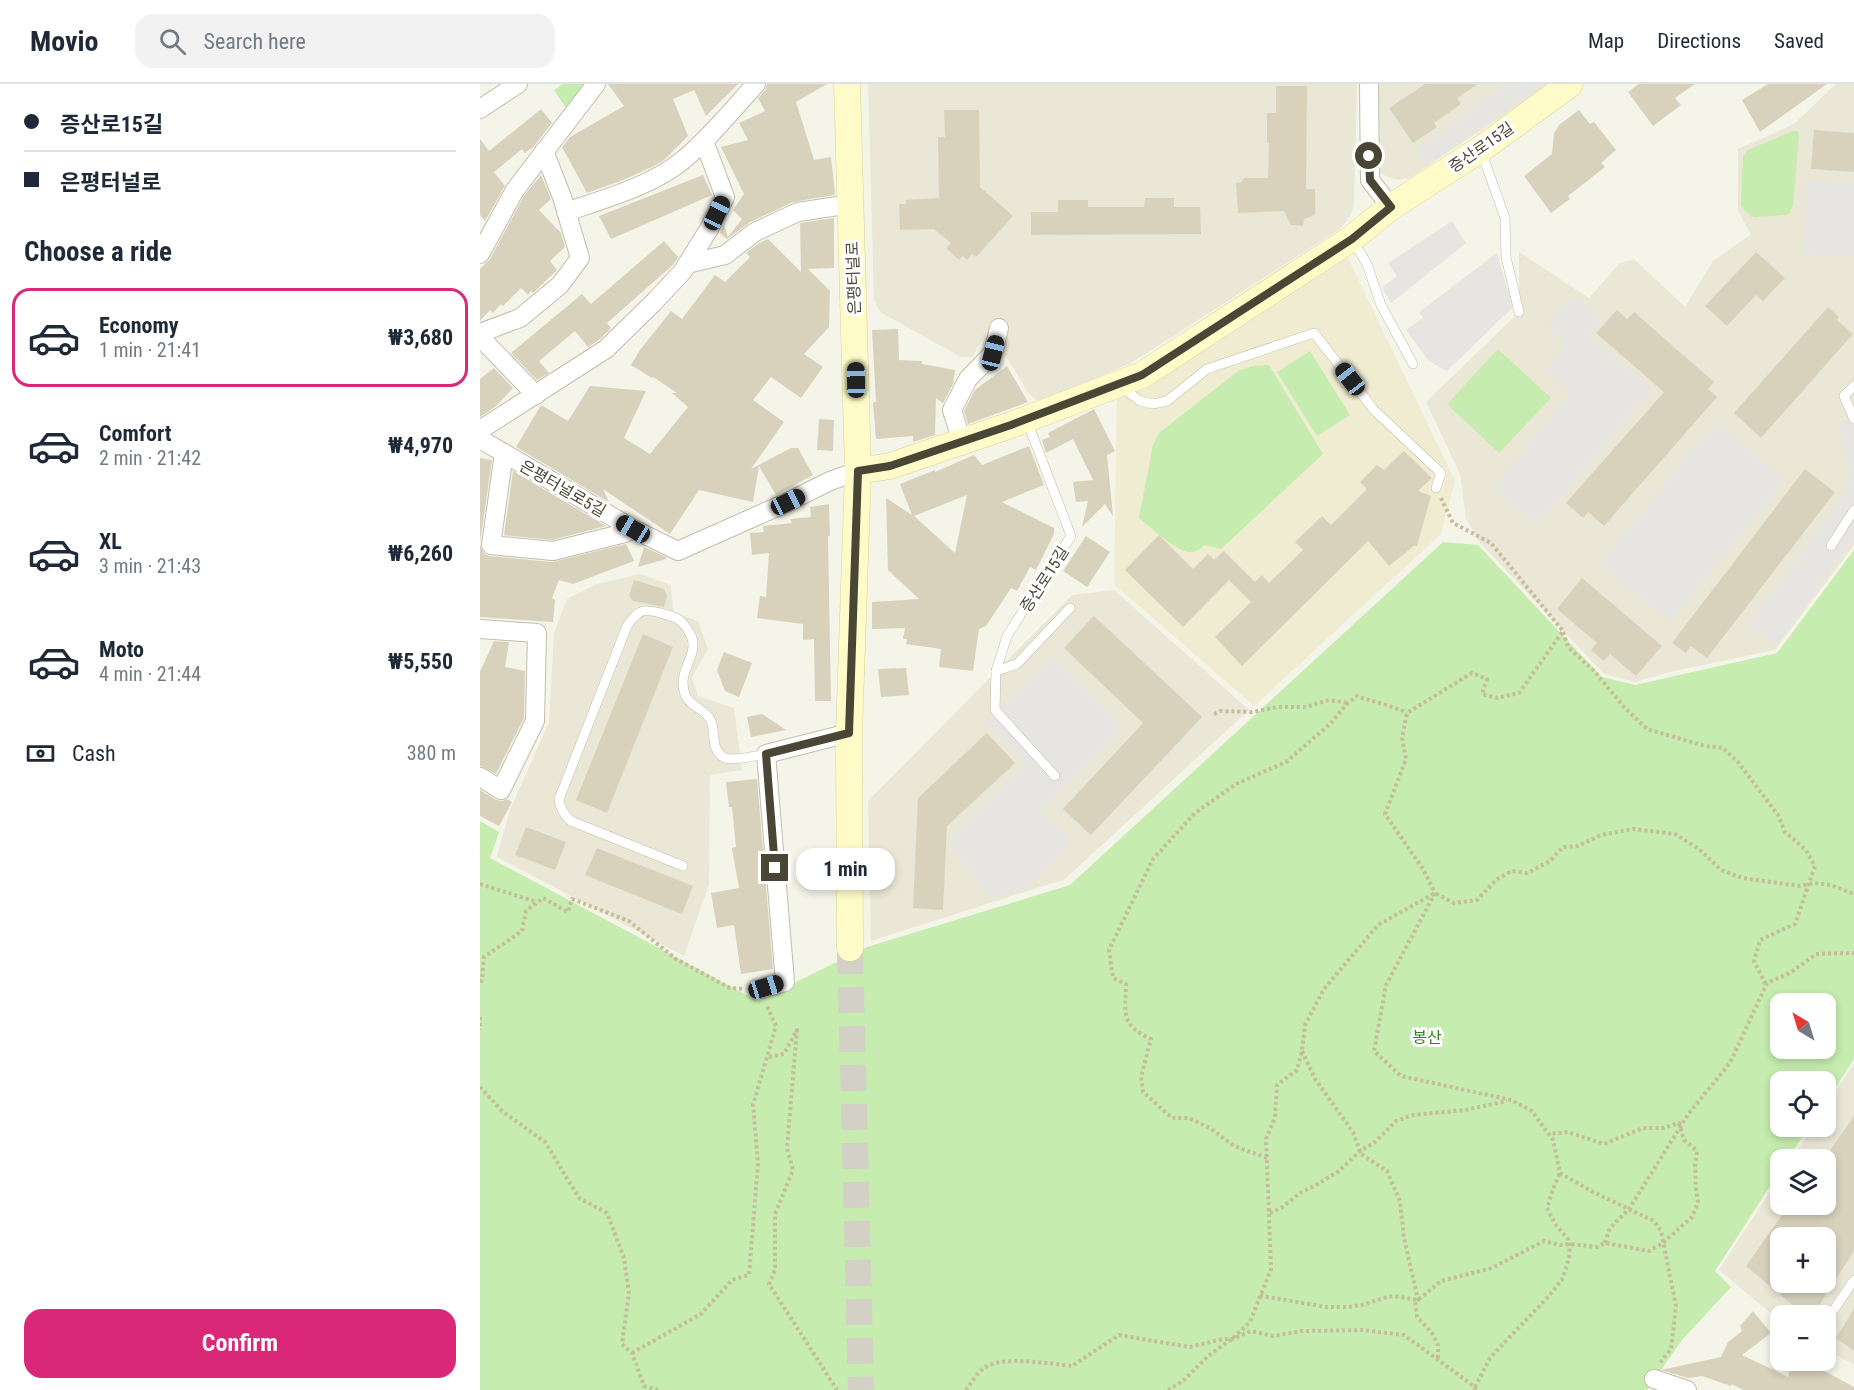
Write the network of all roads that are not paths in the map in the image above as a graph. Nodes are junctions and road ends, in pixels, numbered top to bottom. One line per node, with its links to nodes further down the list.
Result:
1 (518, 84): 7 (street)
2 (596, 84): 10 (street)
3 (756, 84): 8 (street)
4 (848, 84): 11 (main road, 은평터널로)
5 (1369, 84): 12 (street)
6 (1570, 84): 9 (main road, 증산로15길)
7 (480, 109)
8 (704, 141): 13 (street); 16 (street)
9 (1481, 148): 12 (main road, 증산로15길); 17 (lane)
10 (544, 151): 13 (street); 15 (street)
11 (851, 204): 16 (street); 30 (main road, 은평터널로)
12 (1391, 207): 14 (main road, 증산로15길)
13 (566, 212): 19 (street)
14 (1352, 239): 20 (lane); 21 (main road, 증산로15길)
15 (480, 254)
16 (687, 264): 23 (street)
17 (1519, 312)
18 (999, 328): 28 (street)
19 (480, 335): 23 (street)
20 (1413, 364)
21 (1118, 384): 24 (main road, 증산로15길); 31 (lane)
22 (1854, 386): 25 (lane)
23 (536, 395): 26 (street)
24 (1026, 419): 28 (main road, 증산로15길); 37 (lane, 증산로15길)
25 (1854, 419)
26 (480, 430)
27 (480, 438): 29 (street, 은평터널로5길)
28 (962, 442): 30 (main road, 증산로15길)
29 (504, 453): 33 (street, 은평터널로5길); 33 (street, 은평터널로5길)
30 (858, 471): 33 (street); 38 (main road, 은평터널로)
31 (1436, 488)
32 (1854, 510): 34 (lane)
33 (633, 529)
34 (1831, 546)
35 (1070, 608): 37 (lane)
36 (482, 632): 41 (street)
37 (996, 671): 40 (lane)
38 (849, 733): 39 (street); 43 (main road, 은평터널로)
39 (766, 754): 42 (lane); 44 (street)
40 (1055, 776)
41 (480, 777)
42 (683, 866)
43 (850, 948)
44 (760, 989)
45 (1854, 1280): 46 (lane)
46 (1836, 1306)
47 (1654, 1380): 48 (street)
48 (1687, 1390)

